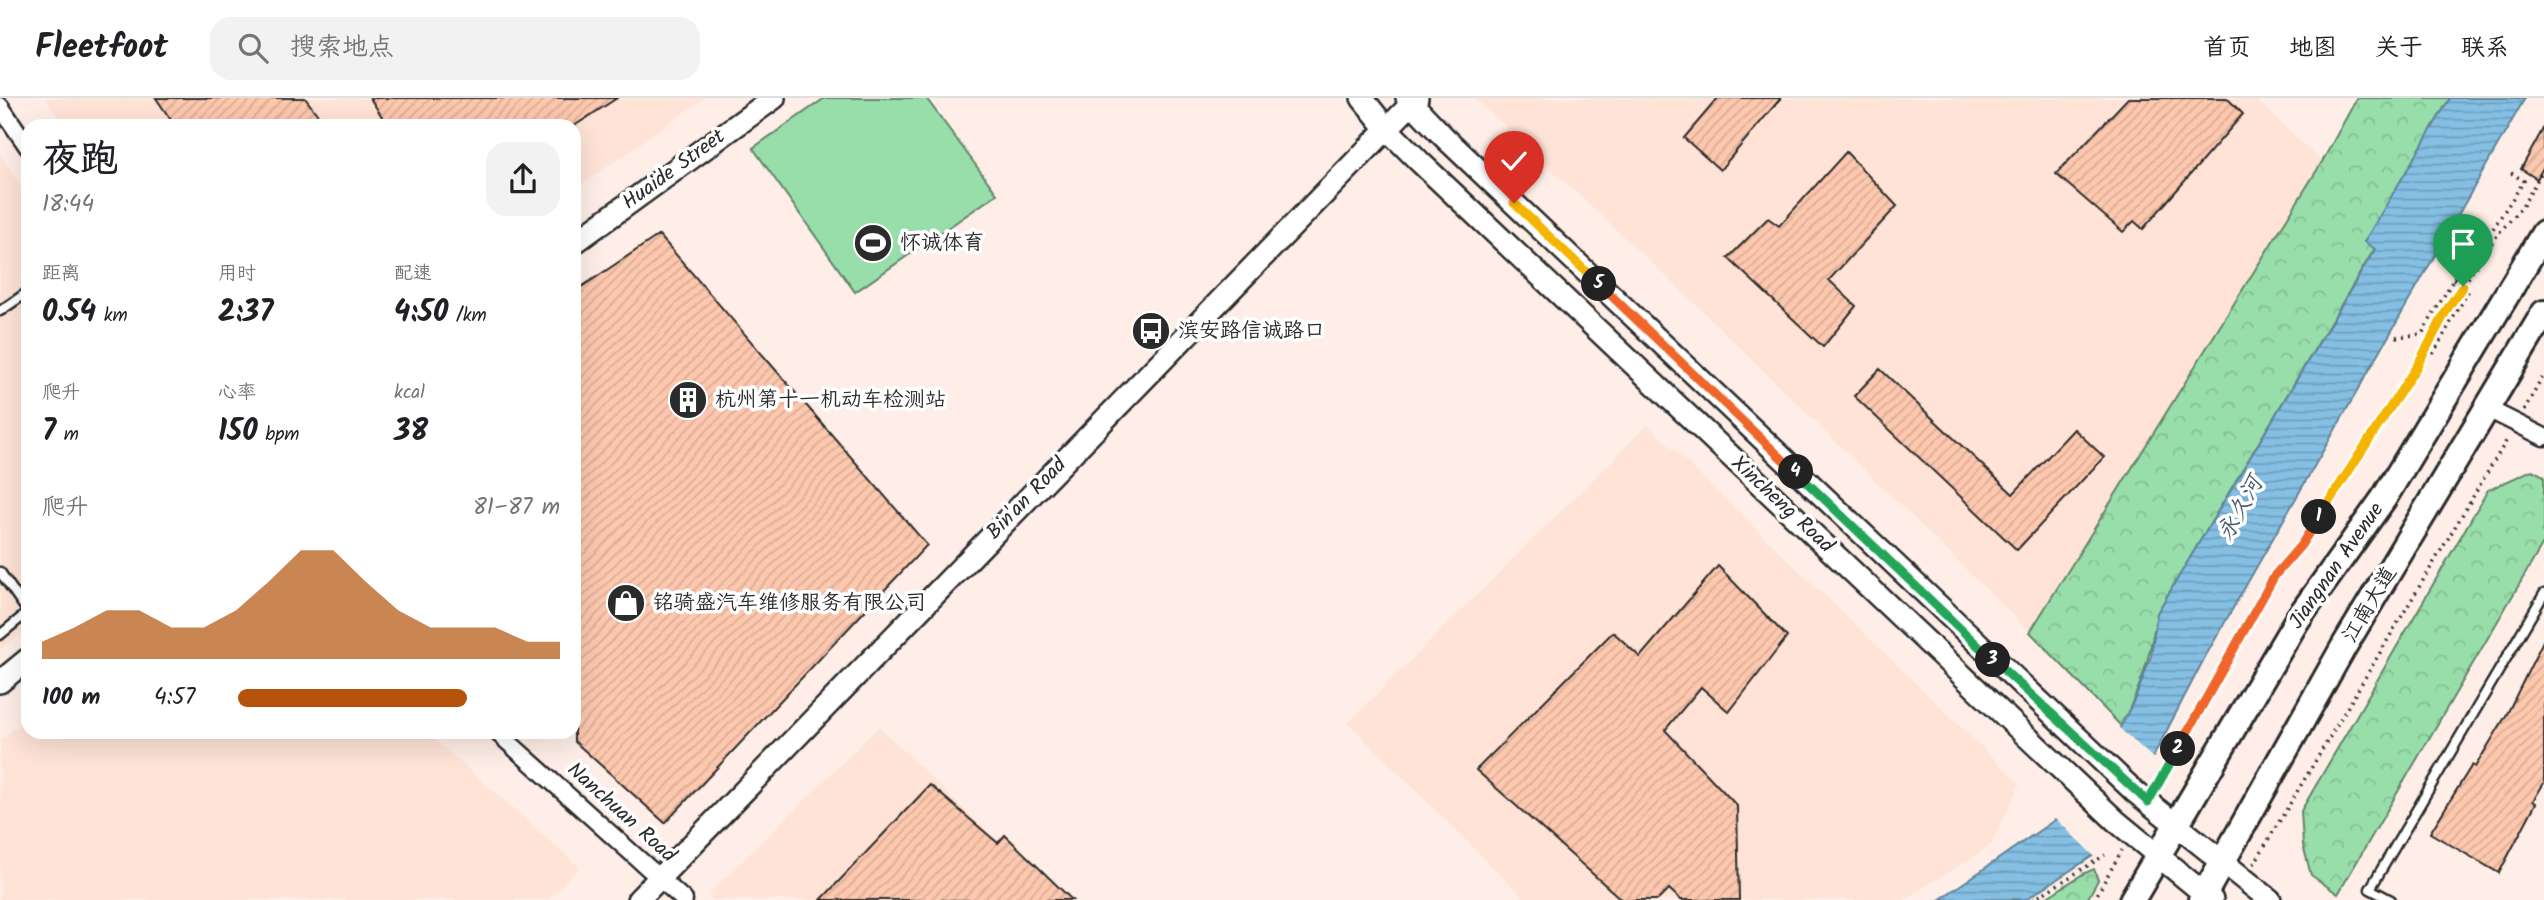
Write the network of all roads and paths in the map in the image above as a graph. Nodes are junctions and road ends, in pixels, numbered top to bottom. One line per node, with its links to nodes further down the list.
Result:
1 (774, 98): 10 (main road, Huaide Street)
2 (1362, 98): 5 (main road, Xincheng Road)
3 (1412, 100): 5 (main road, Bin'an Road); 30 (main road, Xincheng Road)
4 (0, 106): 6 (street)
5 (1387, 129): 32 (main road, Xincheng Road); 36 (main road, Bin'an Road)
6 (21, 137)
7 (2544, 168): 12 (path)
8 (2511, 173): 11 (path)
9 (2544, 233): 31 (main road, Jiangnan Avenue)
10 (581, 238)
11 (2453, 279): 12 (path); 16 (path)
12 (2463, 286): 17 (path); 30 (path)
13 (21, 297): 14 (lane)
14 (0, 311)
15 (2544, 313): 19 (main road, 江南大道)
16 (2396, 337)
17 (2433, 355)
18 (2544, 375): 20 (path)
19 (2488, 409): 20 (street); 35 (main road, 江南大道)
20 (2517, 423): 21 (street); 37 (path)
21 (2544, 437)
22 (0, 572): 24 (lane)
23 (2544, 594): 45 (lane)
24 (21, 602)
25 (21, 618): 26 (lane)
26 (0, 635)
27 (21, 665): 28 (main road)
28 (0, 682)
29 (505, 739): 36 (street, Nanchuan Road)
30 (2141, 797): 31 (main road, Xincheng Road)
31 (2176, 825): 34 (main road, Jiangnan Avenue); 35 (main road, Xincheng Road)
32 (2124, 827): 34 (main road, Xincheng Road); 42 (path)
33 (2105, 855): 41 (path)
34 (2157, 855): 38 (main road, Xincheng Road); 43 (main road, Jiangnan Avenue)
35 (2223, 862): 37 (main road, Xincheng Road); 38 (main road, 江南大道)
36 (661, 877): 39 (main road, Bin'an Road); 40 (street, Nanchuan Road)
37 (2245, 880): 44 (main road, Xincheng Road)
38 (2206, 898)
39 (638, 900)
40 (684, 900)
41 (2033, 900)
42 (2094, 900)
43 (2132, 900)
44 (2270, 900)
45 (2391, 900)

